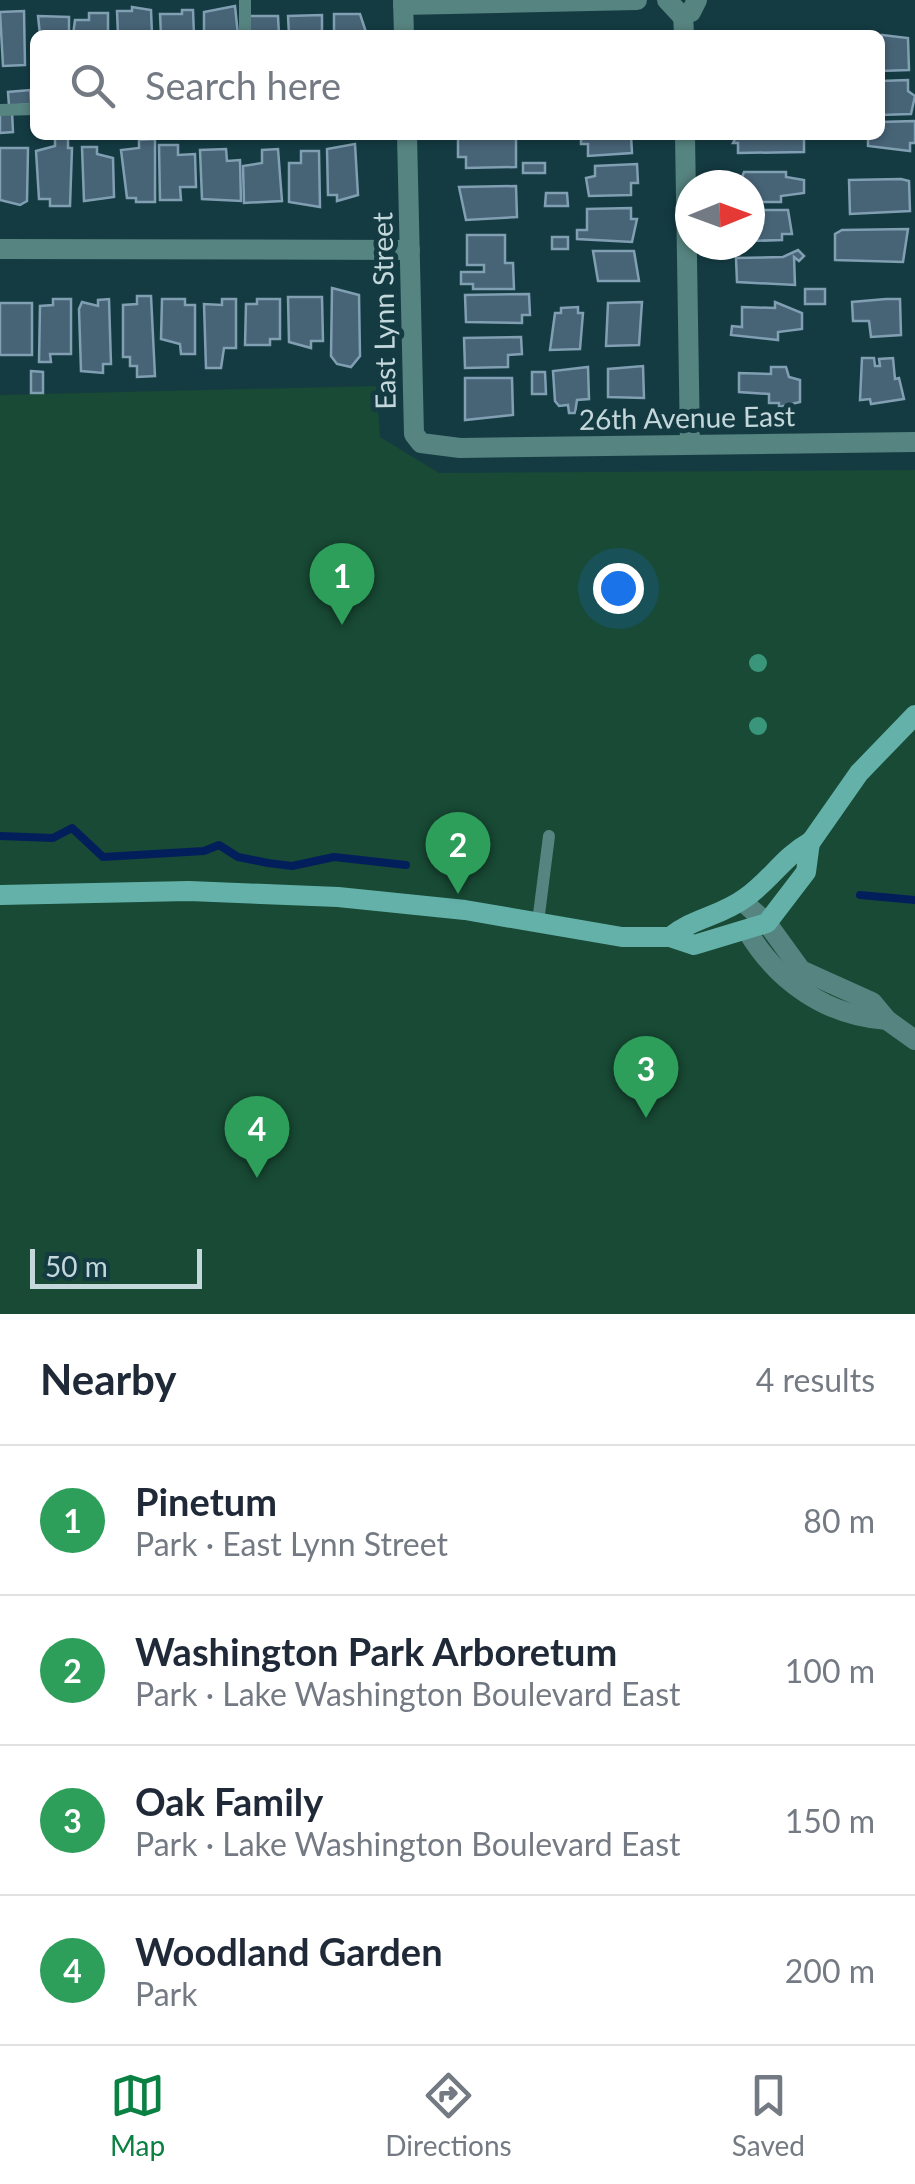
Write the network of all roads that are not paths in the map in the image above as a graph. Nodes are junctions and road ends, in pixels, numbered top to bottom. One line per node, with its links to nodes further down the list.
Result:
1 (244, 0): 4 (lane)
2 (637, 0): 3 (street)
3 (403, 2): 5 (street)
4 (245, 30)
5 (404, 30)
6 (30, 109): 7 (lane)
7 (0, 110)
8 (406, 140): 11 (street, East Lynn Street)
9 (685, 140): 13 (street)
10 (0, 250): 11 (street)
11 (410, 250): 14 (street, East Lynn Street)
12 (915, 442): 13 (street, 26th Avenue East)
13 (690, 444): 14 (street, 26th Avenue East)
14 (460, 448)
15 (915, 715): 17 (main road)
16 (549, 836): 20 (lane)
17 (810, 842): 19 (main road); 19 (main road)
18 (0, 895): 20 (main road)
19 (754, 917): 21 (main road); 21 (main road); 22 (street)
20 (538, 922): 21 (main road)
21 (670, 938)
22 (915, 1040)

